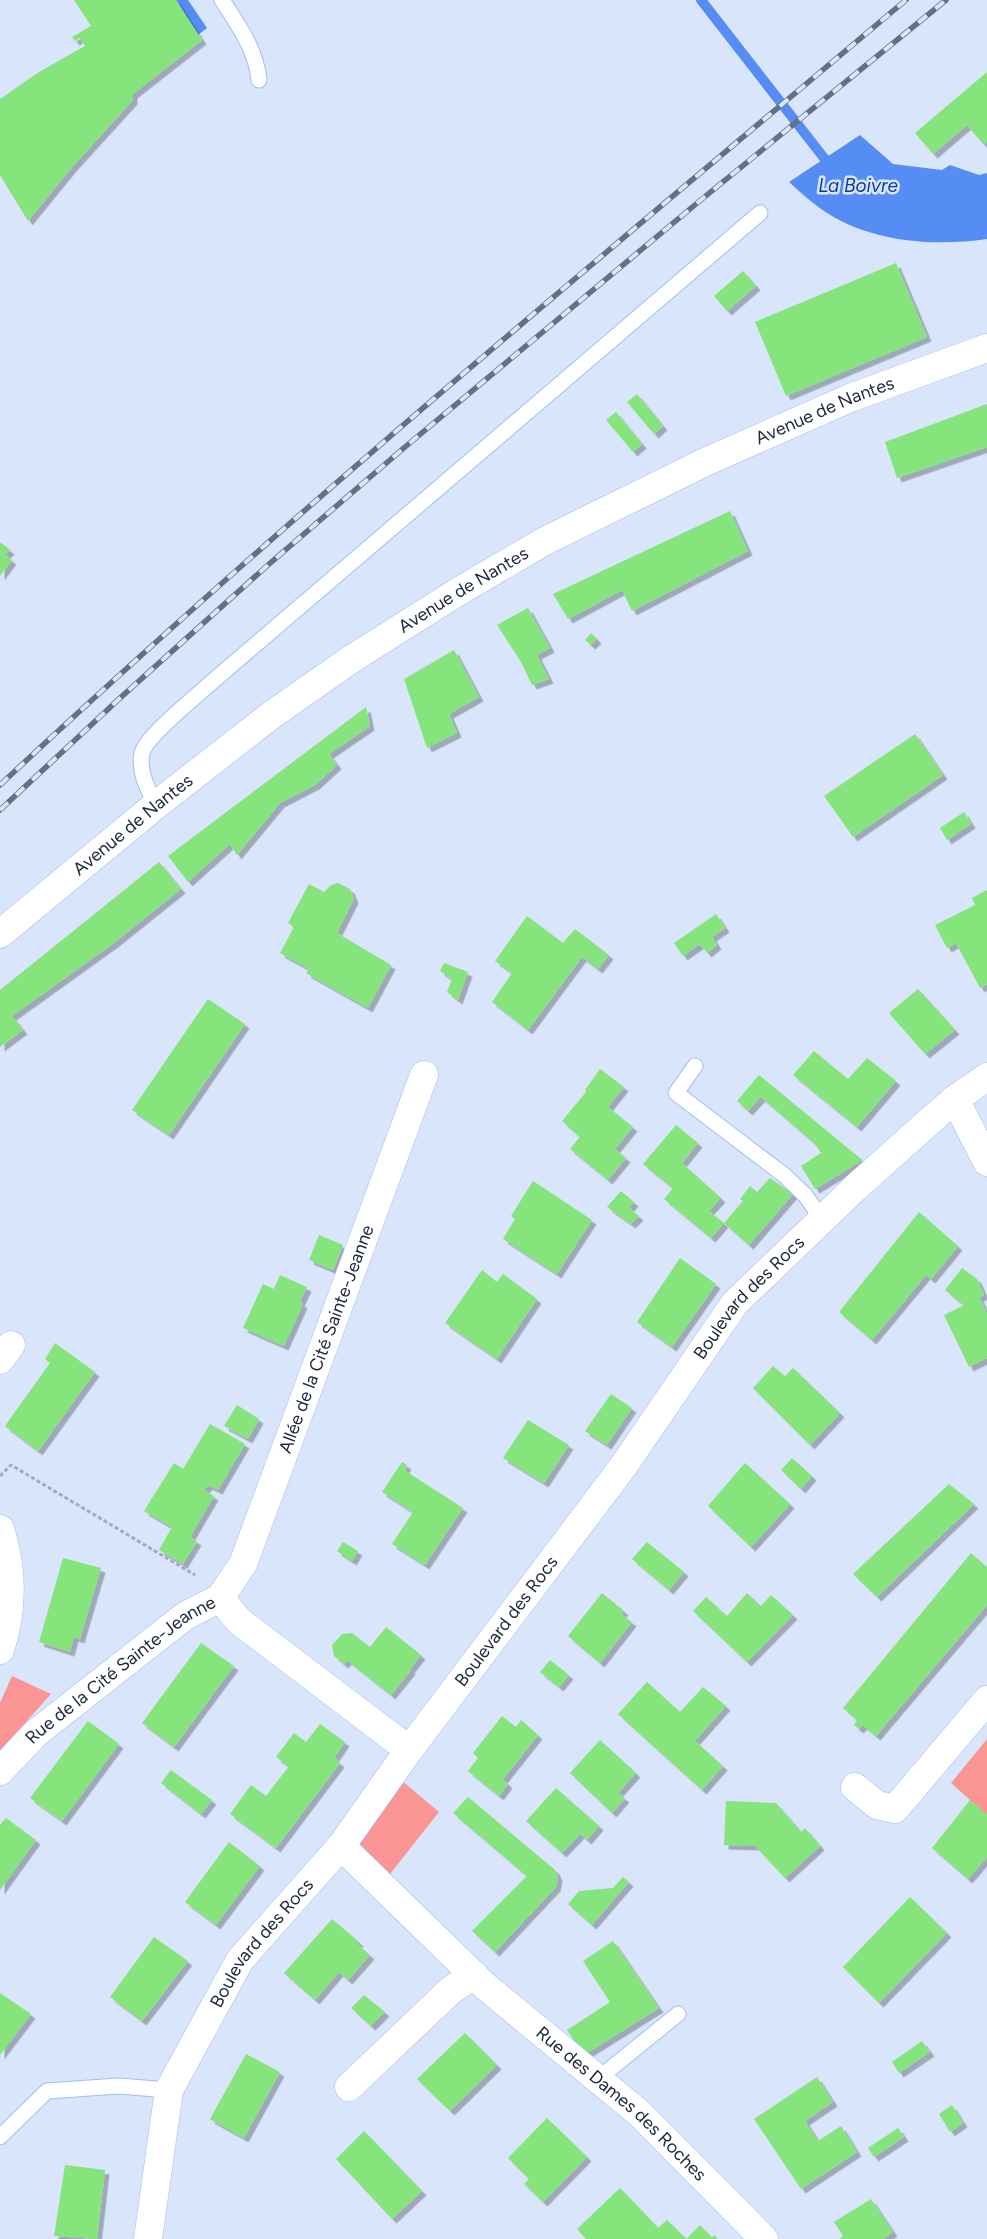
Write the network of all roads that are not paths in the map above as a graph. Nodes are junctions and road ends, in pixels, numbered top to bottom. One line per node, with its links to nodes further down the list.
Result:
1 (222, 0): 2 (lane)
2 (259, 80)
3 (760, 213): 5 (lane)
4 (987, 348): 5 (street, Avenue de Nantes)
5 (156, 805): 6 (street, Avenue de Nantes)
6 (0, 934)
7 (695, 1066): 12 (lane)
8 (424, 1075): 14 (street, Allée de la Cité Sainte-Jeanne)
9 (987, 1077): 10 (street, Boulevard des Rocs)
10 (955, 1099): 11 (street); 12 (street, Boulevard des Rocs)
11 (987, 1162)
12 (822, 1219): 17 (street, Boulevard des Rocs)
13 (0, 1529): 15 (street)
14 (220, 1598): 17 (street, Rue de la Cité Sainte-Jeanne); 18 (street, Rue de la Cité Sainte-Jeanne)
15 (0, 1650)
16 (987, 1700): 19 (street)
17 (409, 1750): 20 (street, Boulevard des Rocs)
18 (0, 1770)
19 (855, 1787)
20 (341, 1846): 21 (street, Rue des Dames des Roches); 25 (street, Boulevard des Rocs)
21 (474, 1975): 23 (street, Rue des Dames des Roches); 24 (street)
22 (678, 2014): 23 (lane)
23 (599, 2078): 28 (street, Rue des Dames des Roches)
24 (349, 2087)
25 (169, 2090): 26 (lane); 27 (street, Boulevard des Rocs)
26 (0, 2137)
27 (148, 2239)
28 (764, 2239)

